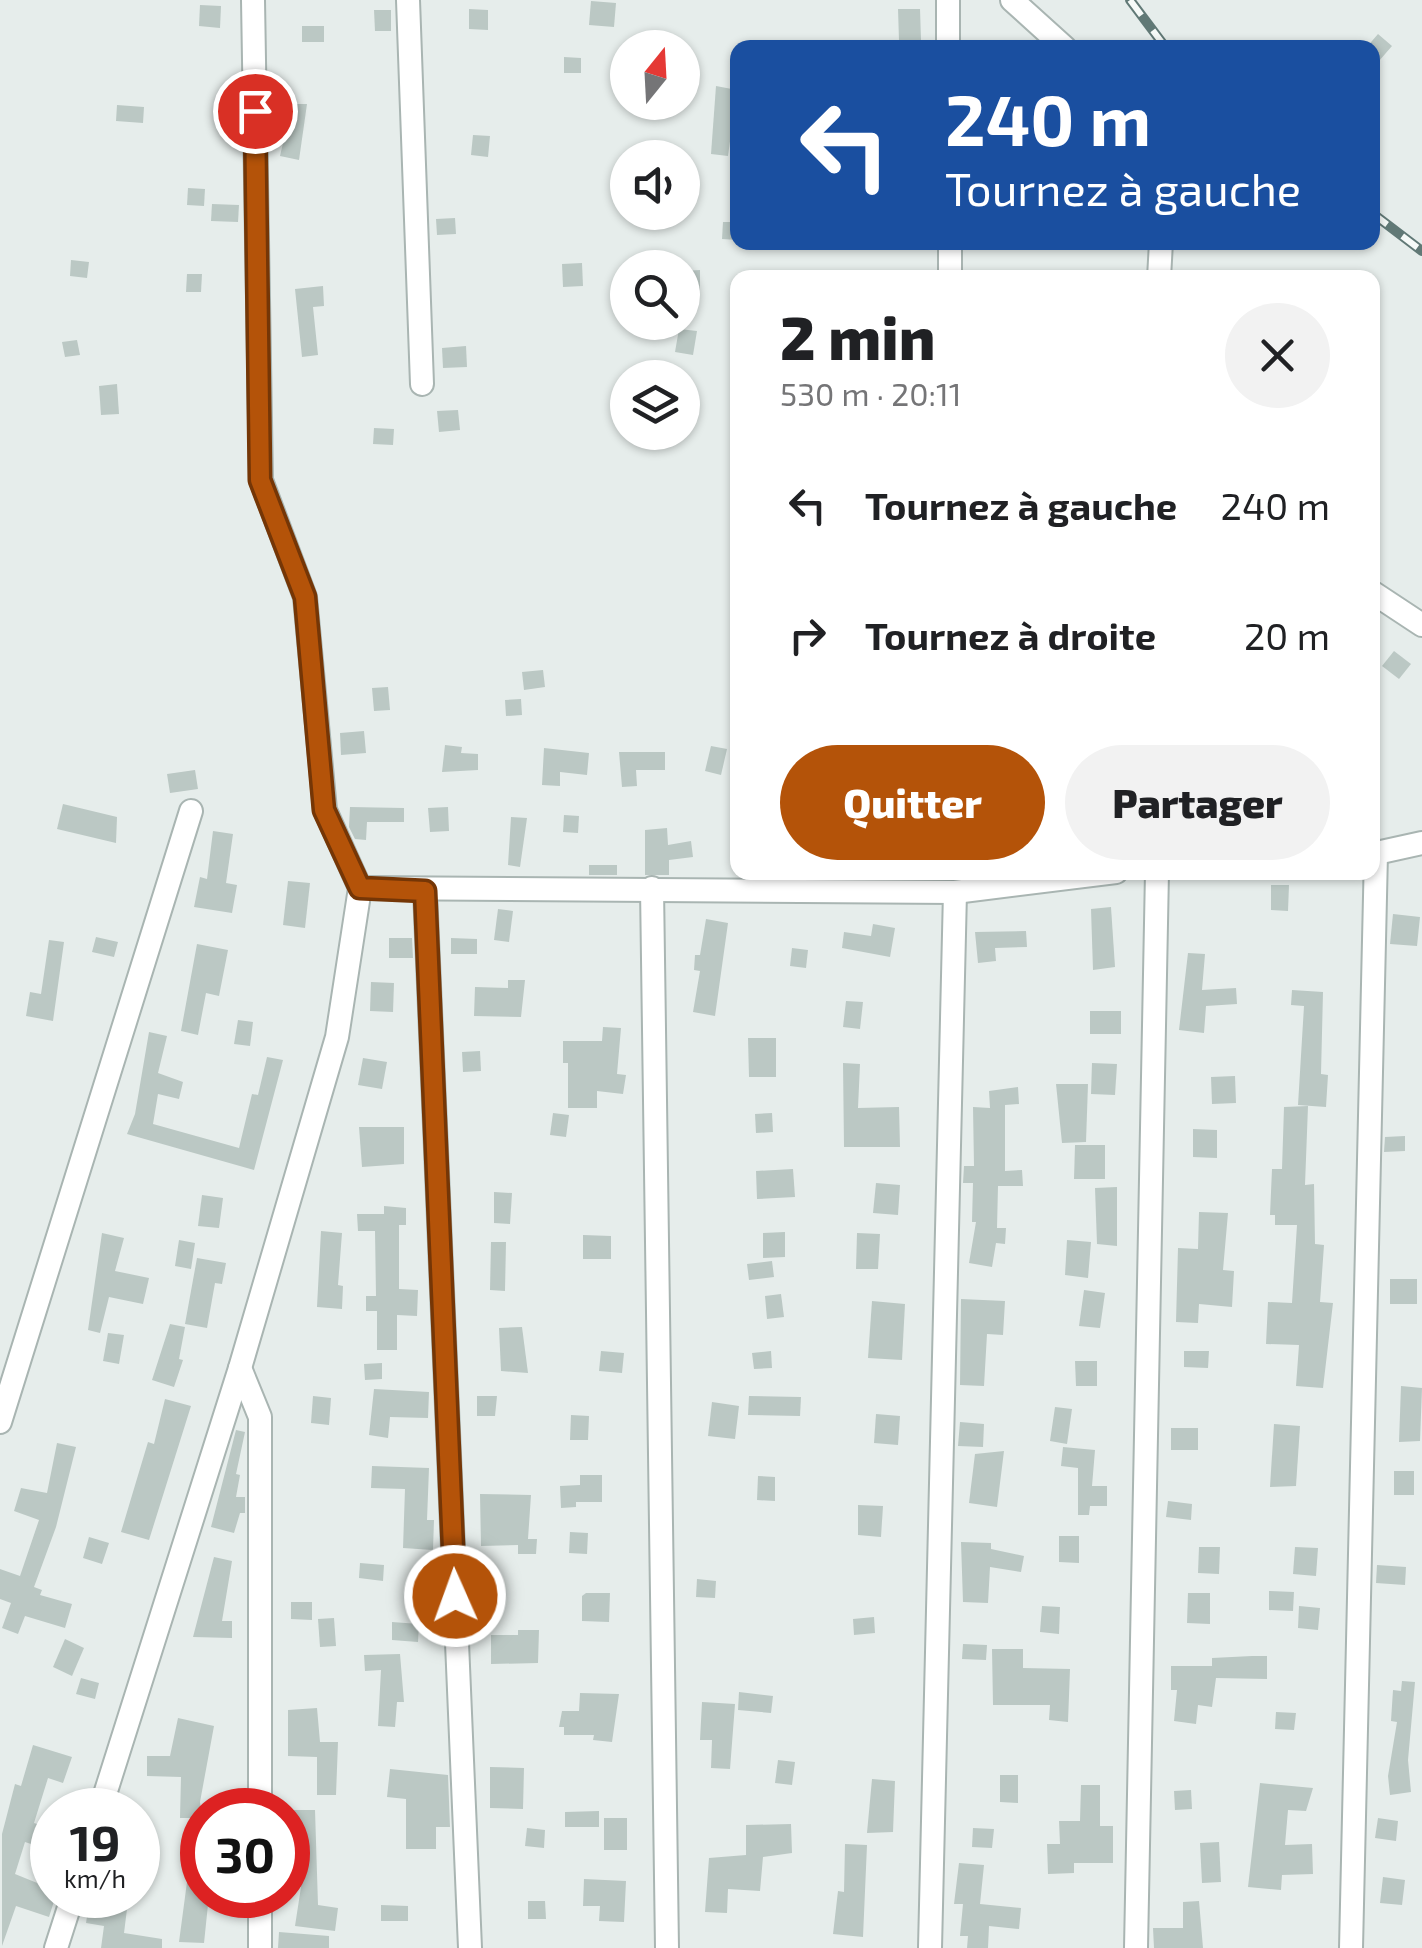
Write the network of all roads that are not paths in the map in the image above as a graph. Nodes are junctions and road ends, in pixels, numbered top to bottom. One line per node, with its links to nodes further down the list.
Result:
1 (254, 0): 16 (street)
2 (408, 0): 7 (street)
3 (948, 0): 5 (street)
4 (1012, 0): 6 (street)
5 (948, 40)
6 (1056, 40)
7 (422, 384)
8 (1380, 597): 9 (street)
9 (1422, 624)
10 (191, 811): 21 (street)
11 (1422, 843): 12 (street)
12 (1380, 853)
13 (1052, 880): 19 (street)
14 (1157, 880): 31 (street)
15 (1373, 880): 32 (street)
16 (360, 888): 18 (street); 20 (street)
17 (652, 888): 18 (street); 19 (street); 29 (street)
18 (425, 891): 28 (street)
19 (956, 892): 30 (street)
20 (240, 1368): 22 (street); 23 (street)
21 (0, 1422)
22 (107, 1788)
23 (260, 1788)
24 (66, 1918): 26 (street)
25 (260, 1918): 27 (street)
26 (56, 1948)
27 (260, 1948)
28 (470, 1948)
29 (667, 1948)
30 (930, 1948)
31 (1136, 1948)
32 (1352, 1948)

